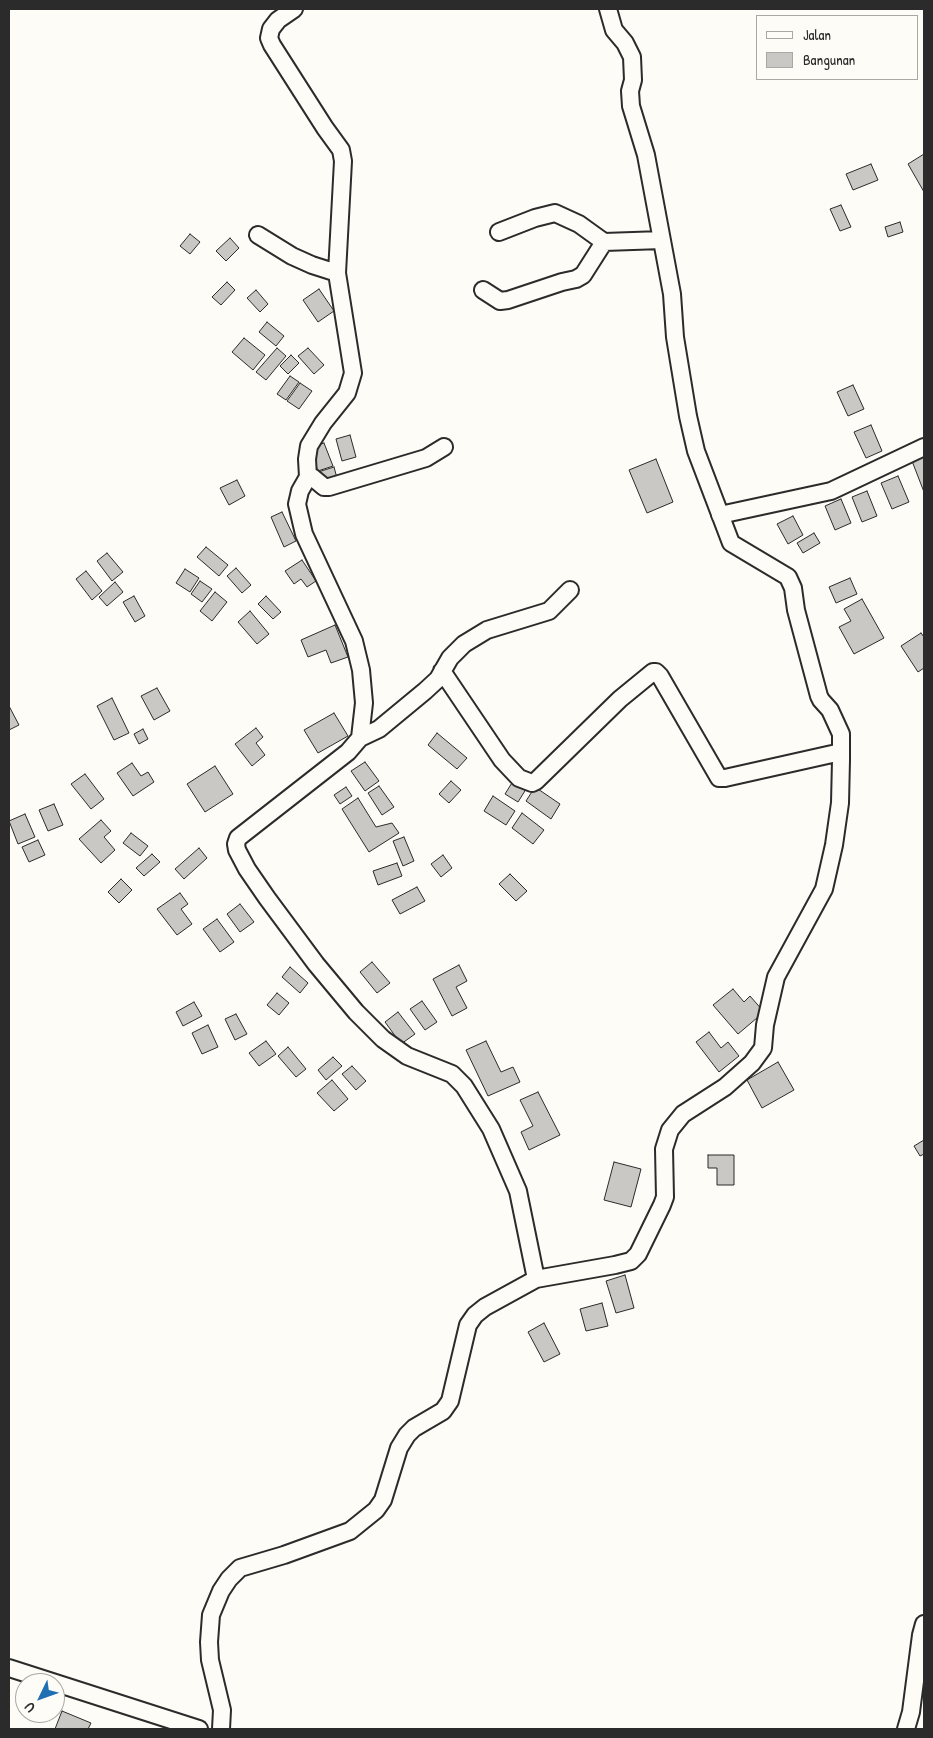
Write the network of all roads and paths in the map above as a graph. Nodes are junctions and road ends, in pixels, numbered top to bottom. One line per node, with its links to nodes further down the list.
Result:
1 (294, 9): 7 (street)
2 (608, 9): 5 (street)
3 (499, 232): 6 (street)
4 (258, 235): 7 (street)
5 (662, 240): 6 (street); 12 (street)
6 (604, 242): 8 (street)
7 (337, 272): 11 (street)
8 (483, 290)
9 (444, 447): 11 (street)
10 (924, 447): 12 (street)
11 (308, 477): 15 (street)
12 (720, 515): 16 (street)
13 (570, 590): 14 (street)
14 (442, 672): 15 (street); 16 (street)
15 (360, 738): 17 (street)
16 (841, 752): 17 (street)
17 (536, 1279): 21 (street)
18 (924, 1624): 22 (street)
19 (9, 1668): 20 (street)
20 (199, 1729)
21 (221, 1729)
22 (906, 1729)

